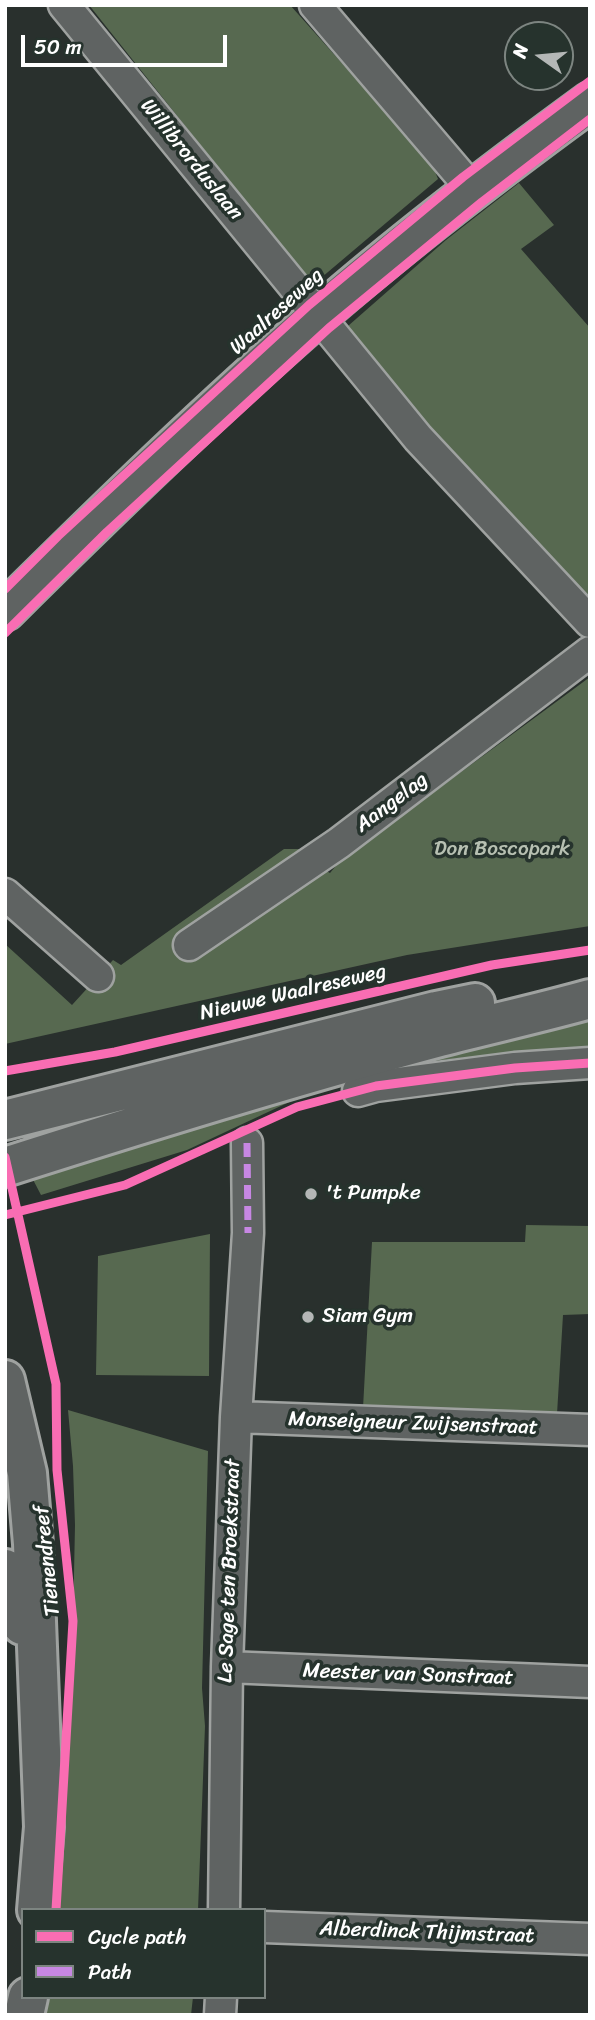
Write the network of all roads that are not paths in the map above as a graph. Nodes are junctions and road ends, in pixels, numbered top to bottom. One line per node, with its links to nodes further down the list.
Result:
1 (64, 5): 5 (street, Willibrorduslaan)
2 (315, 5): 4 (street)
3 (590, 102): 4 (street, Waalreseweg)
4 (472, 189): 5 (street, Waalreseweg)
5 (318, 316): 6 (street, Waalreseweg); 7 (street)
6 (5, 611)
7 (590, 622)
8 (590, 652): 10 (street, Aangelag)
9 (5, 894): 11 (street)
10 (189, 945)
11 (97, 976)
12 (590, 985): 16 (street)
13 (590, 999): 18 (street)
14 (590, 1063): 15 (street)
15 (358, 1091)
16 (5, 1120)
17 (247, 1143): 20 (street, Le Sage ten Broekstraat)
18 (5, 1167)
19 (5, 1380): 24 (street, Tienendreef)
20 (236, 1417): 21 (street, Monseigneur Zwijsenstraat); 23 (street, Le Sage ten Broekstraat)
21 (590, 1430)
22 (5, 1569): 24 (street, Tienendreef)
23 (227, 1667): 25 (street, Meester van Sonstraat); 27 (street, Le Sage ten Broekstraat)
24 (39, 1681): 26 (street, Tienendreef)
25 (590, 1682)
26 (37, 1908)
27 (224, 1908)
28 (266, 1927): 29 (street, Alberdinck Thijmstraat)
29 (590, 1939)

